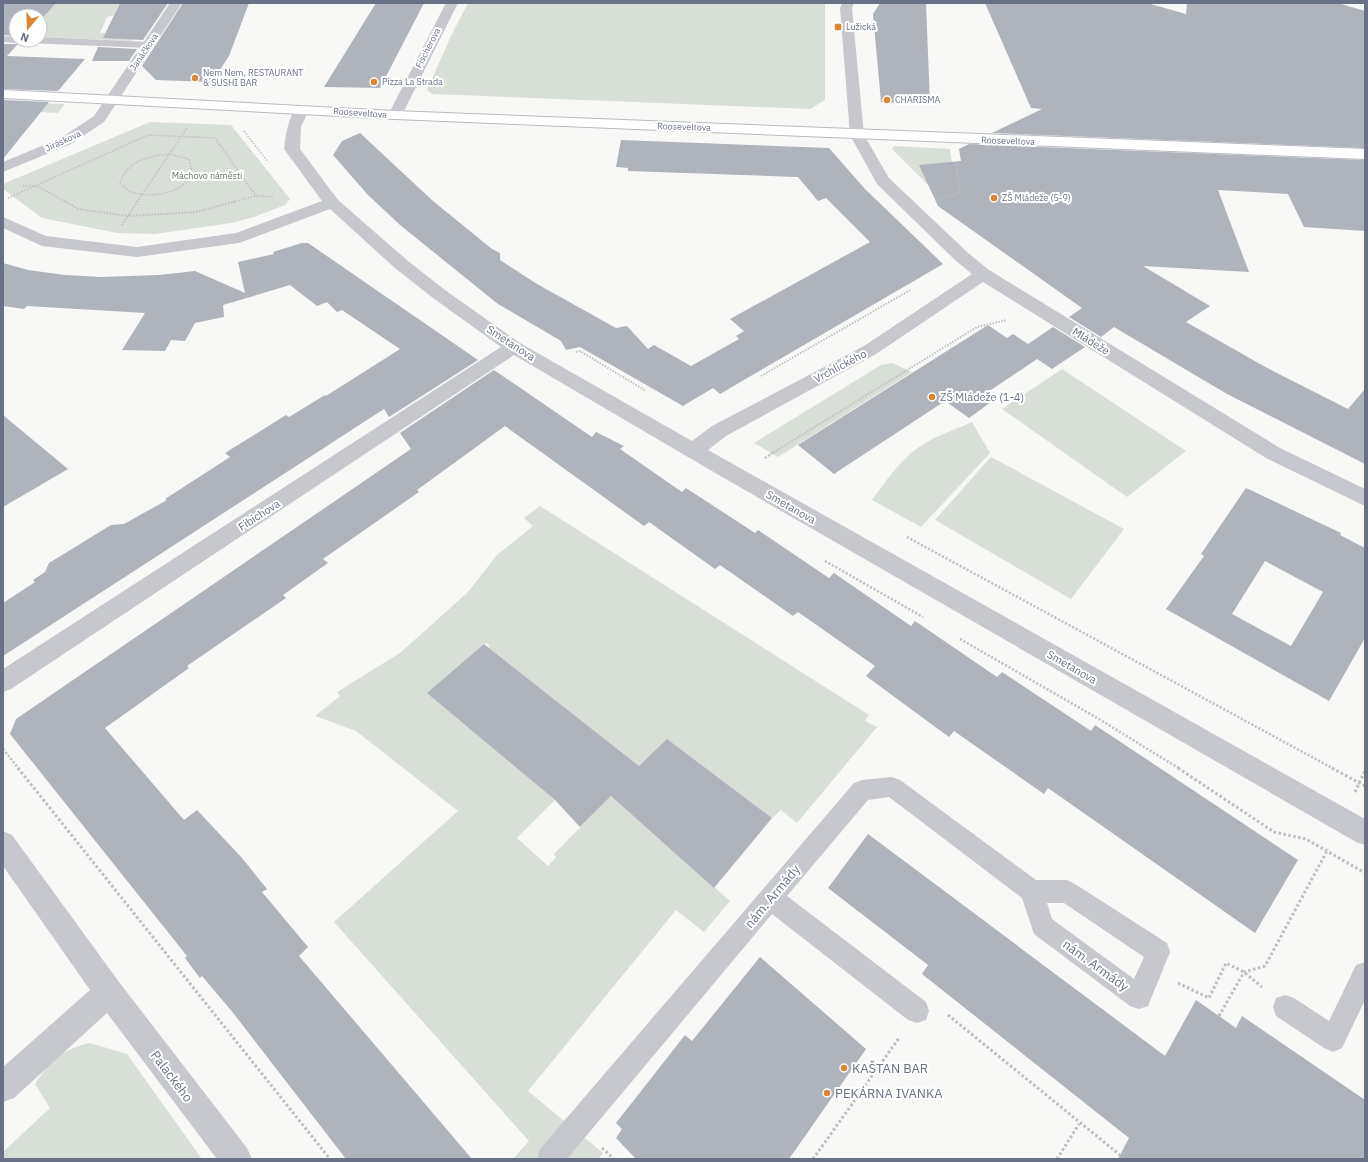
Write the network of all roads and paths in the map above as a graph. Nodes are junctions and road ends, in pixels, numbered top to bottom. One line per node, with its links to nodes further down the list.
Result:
1 (176, 3): 5 (street, Janáčkova)
2 (452, 3): 9 (street, Fischerova)
3 (848, 3): 11 (street)
4 (48, 41): 5 (lane)
5 (149, 45): 7 (street, Janáčkova)
6 (3, 94): 7 (main road, Rooseveltova)
7 (111, 100): 8 (main road, Rooseveltova); 16 (street, Jiráskova)
8 (302, 109): 9 (main road, Rooseveltova); 24 (street, Smetanova)
9 (395, 115): 11 (main road, Rooseveltova)
10 (190, 123): 12 (path)
11 (857, 135): 14 (main road, Rooseveltova); 28 (street, Mládeže)
12 (181, 136): 13 (path); 18 (path); 20 (path)
13 (169, 154): 19 (path); 19 (path); 19 (path)
14 (1365, 154)
15 (956, 162): 23 (path)
16 (3, 167)
17 (17, 185): 18 (path)
18 (37, 186): 22 (path); 25 (path)
19 (143, 195): 25 (path)
20 (256, 196): 21 (path); 25 (path)
21 (276, 198)
22 (3, 200)
23 (938, 200)
24 (332, 203): 27 (street); 31 (street, Smetanova)
25 (128, 216): 27 (path)
26 (3, 222): 27 (street)
27 (109, 249)
28 (983, 274): 30 (street, Mládeže); 35 (street, Vrchlického)
29 (914, 288): 33 (path)
30 (1036, 308): 37 (path); 39 (street, Mládeže)
31 (514, 347): 36 (street, Smetanova); 41 (street, Fibichova)
32 (572, 352): 34 (path)
33 (758, 378)
34 (652, 394)
35 (719, 431): 36 (street, Vrchlického); 37 (path)
36 (693, 451): 46 (street, Smetanova)
37 (765, 458): 38 (path)
38 (772, 462)
39 (1365, 498)
40 (901, 534): 44 (path)
41 (3, 682)
42 (3, 749): 64 (path)
43 (1365, 771): 44 (path)
44 (1359, 783): 45 (path); 46 (path)
45 (1365, 786)
46 (1342, 821): 47 (street, Smetanova); 52 (path)
47 (1365, 834)
48 (3, 844): 54 (street, Palackého)
49 (1032, 892): 50 (lane, nám. Armády); 51 (lane, nám. Armády); 51 (lane, nám. Armády)
50 (771, 898): 56 (lane); 65 (lane, nám. Armády)
51 (1152, 967): 52 (path)
52 (1244, 972): 55 (path); 57 (path)
53 (1365, 974): 55 (lane)
54 (108, 992): 59 (street); 63 (street, Palackého)
55 (1285, 1007)
56 (917, 1011)
57 (1219, 1016)
58 (901, 1035): 66 (path)
59 (3, 1087)
60 (1079, 1123): 67 (path)
61 (1103, 1143): 62 (path)
62 (1120, 1155)
63 (236, 1159)
64 (330, 1159)
65 (550, 1159)
66 (813, 1159)
67 (1057, 1159)

